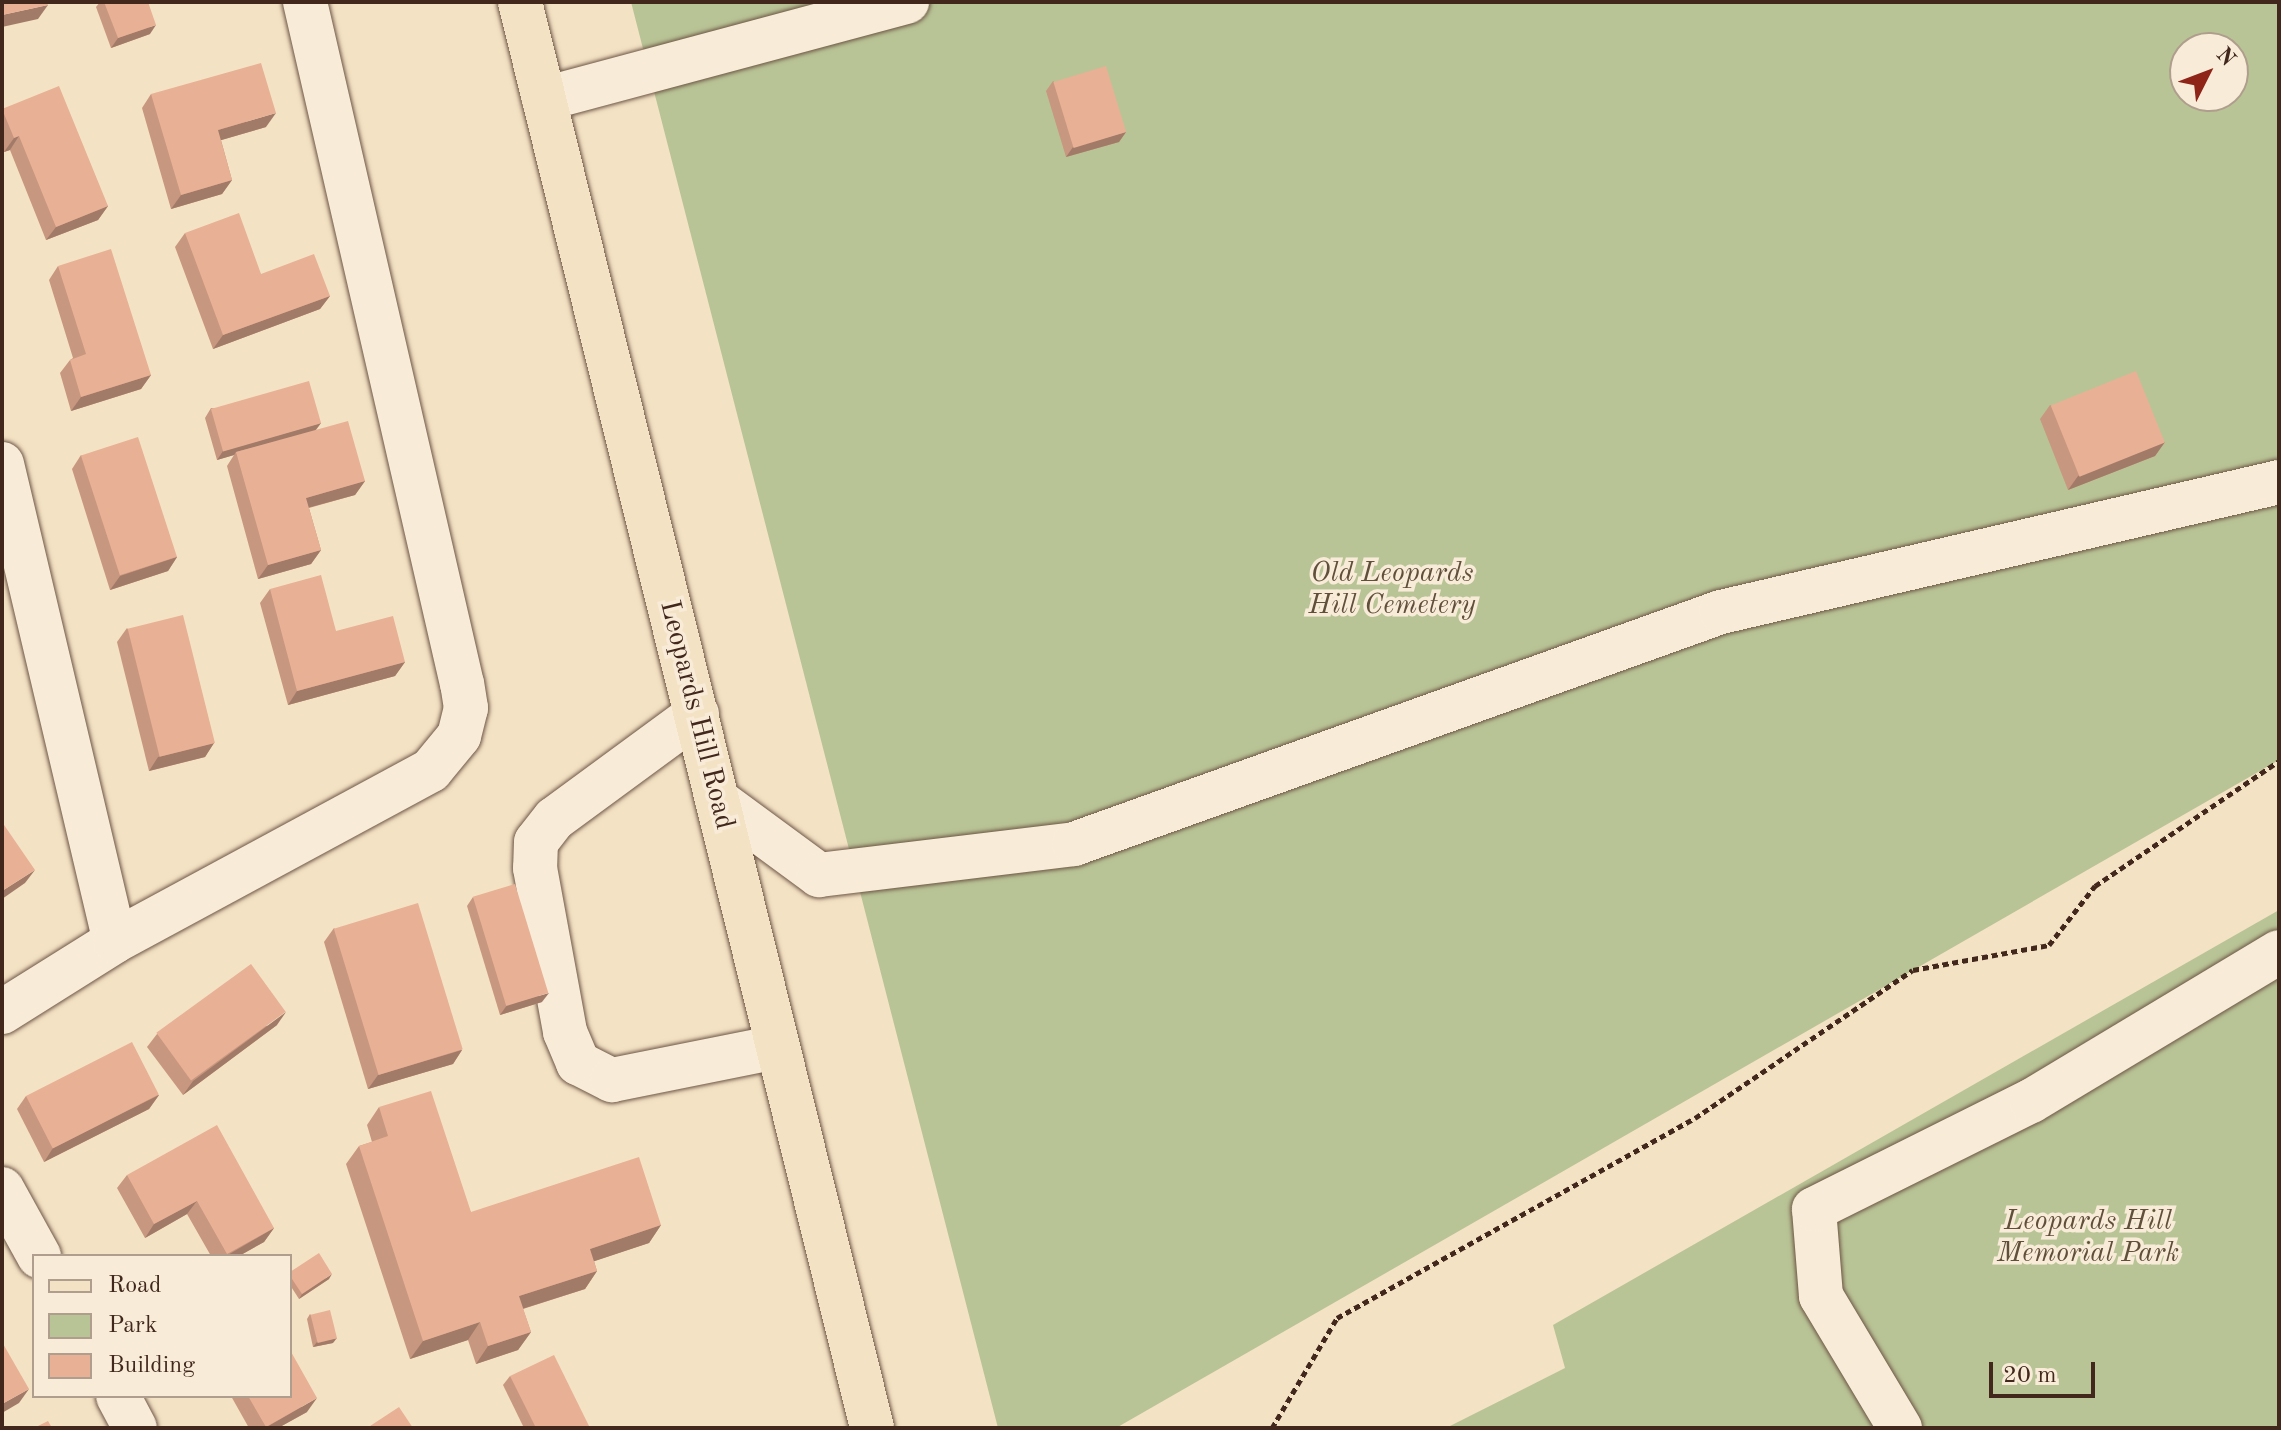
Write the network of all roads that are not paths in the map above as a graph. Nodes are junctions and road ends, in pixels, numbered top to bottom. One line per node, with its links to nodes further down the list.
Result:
1 (305, 2): 9 (street)
2 (520, 2): 4 (main road, Leopards Hill Road)
3 (907, 2): 4 (street)
4 (544, 99): 7 (main road, Leopards Hill Road)
5 (2, 464): 9 (street)
6 (2279, 482): 8 (street)
7 (697, 714): 8 (main road, Leopards Hill Road); 12 (street)
8 (717, 800): 12 (main road, Leopards Hill Road)
9 (115, 941): 11 (street)
10 (2279, 952): 18 (street)
11 (2, 1012)
12 (777, 1047): 17 (main road, Leopards Hill Road)
13 (2, 1189): 14 (street)
14 (38, 1254)
15 (119, 1398): 16 (street)
16 (135, 1428)
17 (872, 1428)
18 (1900, 1428)

